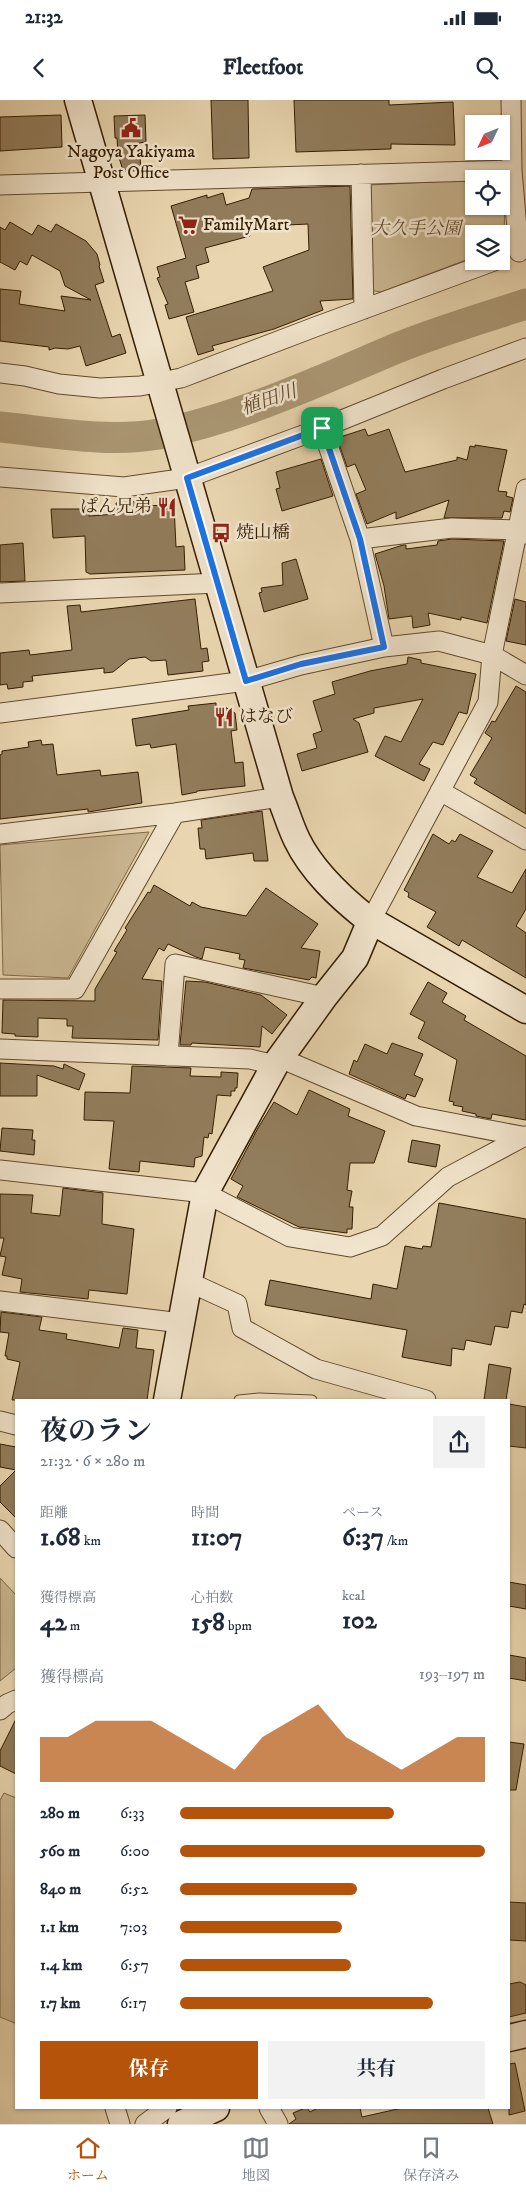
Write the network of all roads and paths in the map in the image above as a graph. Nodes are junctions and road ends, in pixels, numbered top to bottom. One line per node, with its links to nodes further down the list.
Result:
1 (78, 100): 5 (street)
2 (511, 100): 3 (street)
3 (512, 170): 4 (street); 7 (street)
4 (361, 174): 5 (street); 9 (street)
5 (101, 182): 6 (street); 12 (street)
6 (0, 185)
7 (515, 253)
8 (470, 270): 9 (street)
9 (364, 309): 12 (street)
10 (526, 348): 13 (street)
11 (0, 373): 12 (street)
12 (160, 384): 14 (street)
13 (322, 428): 14 (street); 18 (street)
14 (186, 474): 15 (street); 19 (street)
15 (0, 478)
16 (526, 489): 17 (street)
17 (522, 532): 18 (street); 22 (street)
18 (360, 539): 21 (street)
19 (218, 583): 20 (street); 24 (street)
20 (0, 593)
21 (384, 647): 22 (street); 24 (street)
22 (492, 655): 23 (street); 26 (street)
23 (526, 675)
24 (246, 681): 25 (street); 27 (street)
25 (0, 713)
26 (440, 791): 30 (street); 31 (street)
27 (280, 797): 28 (street); 31 (street)
28 (175, 813): 29 (street); 32 (street)
29 (0, 834)
30 (526, 840)
31 (371, 920): 33 (street); 34 (street)
32 (0, 989)
33 (324, 997): 36 (street); 37 (street)
34 (526, 1010)
35 (0, 1049): 36 (street)
36 (168, 1056): 37 (street)
37 (277, 1062): 38 (street); 40 (street)
38 (526, 1136): 40 (street)
39 (0, 1170): 40 (street)
40 (205, 1193): 41 (street)
41 (189, 1282): 43 (street); 47 (street)
42 (0, 1301): 43 (street)
43 (181, 1322): 44 (street)
44 (167, 1399)
45 (250, 1399): 46 (lane)
46 (286, 1399)
47 (422, 1399)
48 (0, 1421): 49 (street)
49 (15, 1425)
50 (0, 1530): 51 (street)
51 (15, 1547)
52 (15, 1700): 53 (street)
53 (0, 1710)
54 (115, 2109): 58 (street)
55 (166, 2109): 59 (street)
56 (214, 2109): 60 (street)
57 (270, 2109): 61 (street)
58 (120, 2124)
59 (145, 2124)
60 (181, 2124)
61 (278, 2124)

